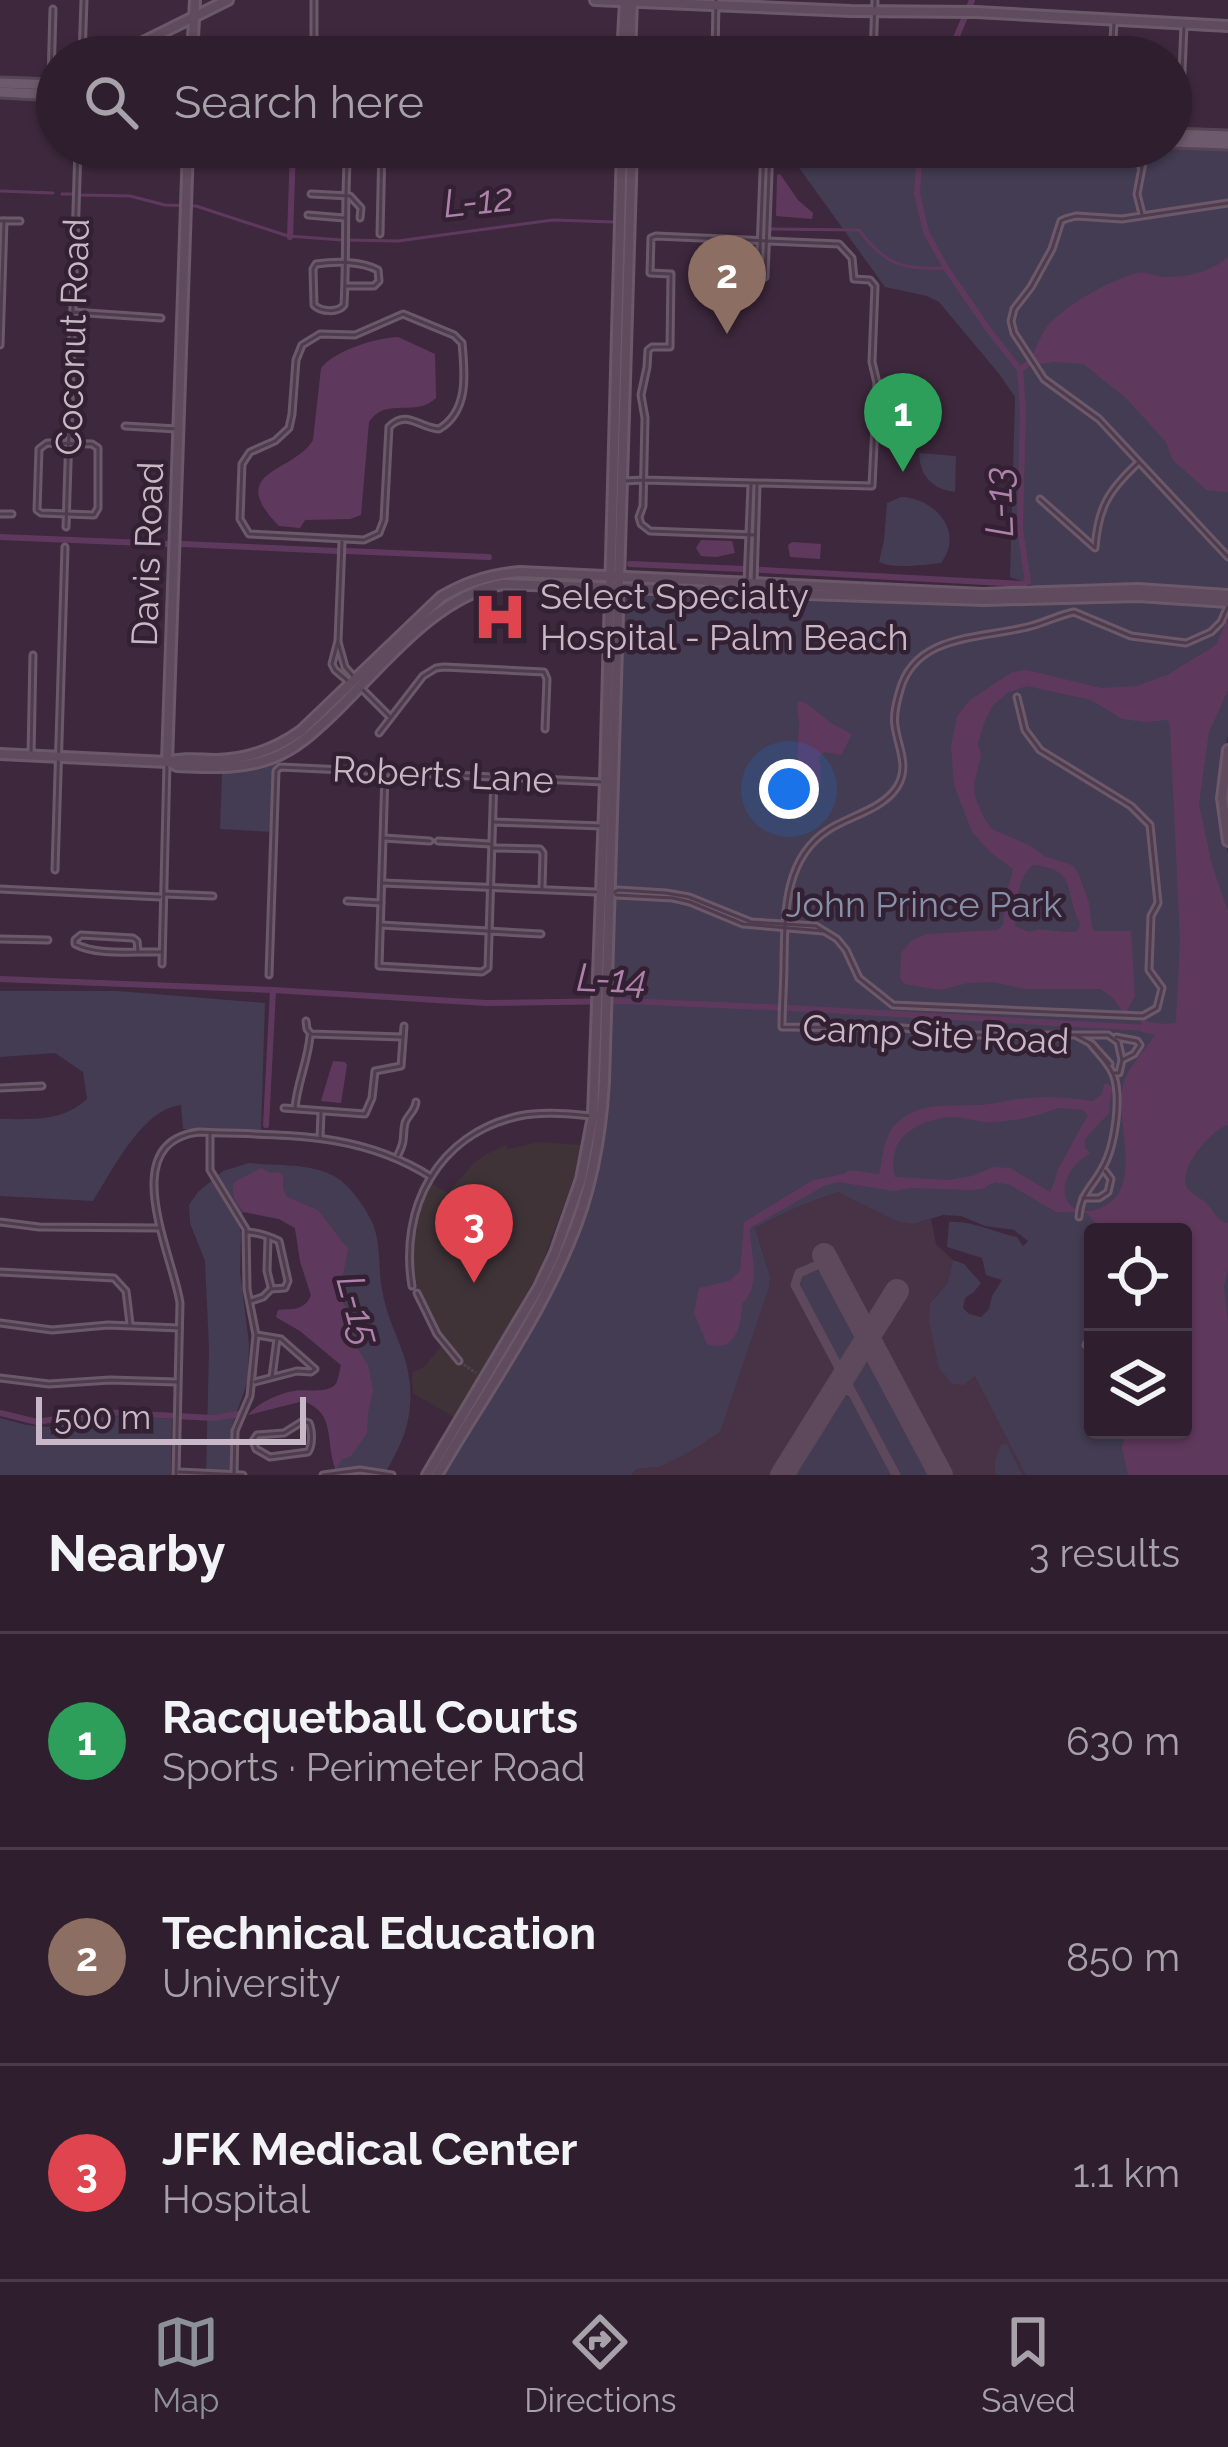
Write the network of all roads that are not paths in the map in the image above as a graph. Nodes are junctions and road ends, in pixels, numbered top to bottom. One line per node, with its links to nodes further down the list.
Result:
1 (84, 0): 18 (street)
2 (196, 0): 13 (street)
3 (228, 0): 13 (street)
4 (314, 0): 21 (street)
5 (595, 0): 7 (street)
6 (875, 0): 12 (street)
7 (628, 1): 8 (street); 22 (street)
8 (716, 3): 9 (street); 23 (street)
9 (756, 4): 10 (street)
10 (778, 4): 12 (street)
11 (53, 10): 17 (street)
12 (875, 11): 14 (street); 24 (street)
13 (195, 16): 19 (street); 20 (street)
14 (1114, 21): 15 (street); 25 (street)
15 (1184, 24): 16 (street); 26 (street)
16 (1228, 26)
17 (54, 36)
18 (83, 36)
19 (155, 36)
20 (194, 36)
21 (314, 36)
22 (627, 36)
23 (715, 36)
24 (874, 36)
25 (1113, 36)
26 (1184, 36)
27 (0, 86): 28 (main road)
28 (36, 89)
29 (1192, 139): 30 (main road)
30 (1228, 140)
31 (77, 168): 53 (street, Coconut Road)
32 (188, 168): 58 (street, Davis Road)
33 (347, 168): 40 (street)
34 (382, 168): 48 (street)
35 (622, 168): 73 (street)
36 (631, 168): 61 (street)
37 (766, 168): 49 (street)
38 (1141, 168): 43 (street)
39 (311, 194): 40 (street)
40 (346, 195): 44 (street); 45 (street)
41 (1228, 203): 43 (street)
42 (308, 215): 44 (street)
43 (1142, 215): 60 (street)
44 (346, 218): 50 (street)
45 (360, 218)
46 (2, 221): 47 (street); 55 (street)
47 (20, 221)
48 (380, 234)
49 (764, 239): 51 (street); 62 (street); 63 (street)
50 (345, 263): 52 (street); 52 (street); 52 (street)
51 (762, 276)
52 (345, 286)
53 (73, 312): 54 (street); 59 (street, Coconut Road)
54 (161, 318)
55 (0, 327): 56 (street)
56 (0, 345)
57 (125, 426): 58 (street)
58 (179, 429): 87 (street, Davis Road)
59 (69, 444): 67 (street, Coconut Road); 67 (street); 67 (street)
60 (1139, 462): 64 (street); 72 (street)
61 (621, 481): 62 (street); 73 (street)
62 (643, 481): 63 (street); 69 (street)
63 (754, 483): 69 (street)
64 (1040, 499)
65 (0, 514): 66 (street)
66 (11, 514)
67 (66, 515): 68 (street, Coconut Road)
68 (66, 526)
69 (752, 534): 74 (street)
70 (342, 539): 70 (street); 76 (street)
71 (65, 547): 86 (street)
72 (1228, 556)
73 (614, 581): 74 (street); 78 (street); 90 (street); 90 (street)
74 (750, 585): 75 (street)
75 (1227, 600): 110 (street)
76 (338, 641): 78 (street); 78 (street)
77 (33, 655): 85 (street)
78 (356, 683): 80 (street); 87 (street)
79 (1017, 697): 110 (street)
80 (390, 717): 81 (street); 82 (street)
81 (545, 729)
82 (380, 733)
83 (1228, 750): 91 (street)
84 (0, 754): 85 (street)
85 (31, 755): 86 (street)
86 (58, 756): 87 (street); 99 (street)
87 (167, 761): 105 (street, Davis Road)
88 (385, 772): 89 (street, Roberts Lane); 94 (street); 118 (street, Roberts Lane)
89 (494, 777): 90 (street, Roberts Lane); 92 (street)
90 (609, 782): 93 (street); 104 (street)
91 (1225, 789): 97 (street)
92 (493, 822): 93 (street); 98 (street)
93 (604, 826): 104 (street)
94 (383, 838): 95 (street); 100 (street)
95 (430, 841)
96 (438, 842): 98 (street)
97 (1228, 842)
98 (492, 846): 101 (street); 103 (street)
99 (56, 870)
100 (382, 884): 101 (street); 108 (street)
101 (490, 887): 103 (street); 111 (street)
102 (0, 889): 105 (street)
103 (542, 890): 104 (street)
104 (608, 892): 110 (street); 135 (street)
105 (163, 896): 106 (street); 116 (street, Davis Road)
106 (213, 896)
107 (347, 901): 108 (street)
108 (381, 903): 109 (street)
109 (380, 925): 111 (street); 111 (street)
110 (785, 926): 122 (street, Camp Site Road)
111 (489, 931): 112 (street)
112 (541, 934)
113 (0, 939): 114 (street)
114 (48, 940)
115 (138, 951): 115 (street); 116 (street)
116 (162, 952): 117 (street, Davis Road)
117 (162, 964)
118 (269, 975)
119 (306, 1021): 121 (street)
120 (404, 1026): 124 (street)
121 (310, 1034): 124 (street); 133 (street)
122 (1075, 1036): 123 (street); 126 (street, Camp Site Road)
123 (1096, 1036): 125 (street); 126 (street)
124 (404, 1037): 134 (street)
125 (1114, 1037): 127 (street); 127 (street)
126 (1089, 1042): 128 (street, Camp Site Road)
127 (1122, 1060): 128 (street)
128 (1114, 1071): 139 (street, Camp Site Road)
129 (42, 1086): 130 (street)
130 (0, 1088)
131 (416, 1102): 138 (street)
132 (284, 1108): 133 (street)
133 (295, 1109): 134 (street)
134 (321, 1111): 137 (street)
135 (597, 1116): 140 (street); 145 (street); 152 (street)
136 (210, 1133): 137 (street); 144 (street); 146 (street)
137 (320, 1138): 138 (street)
138 (398, 1157): 140 (street)
139 (1102, 1169): 141 (street, Camp Site Road); 141 (street)
140 (431, 1177): 149 (street)
141 (1081, 1201): 142 (street)
142 (1079, 1217)
143 (0, 1222): 144 (street)
144 (160, 1228): 156 (street)
145 (565, 1231): 152 (street); 160 (street)
146 (246, 1232): 147 (street); 153 (street)
147 (268, 1238): 150 (street); 150 (street)
148 (0, 1272): 155 (street)
149 (412, 1286)
150 (271, 1289): 153 (street)
151 (417, 1293): 159 (street)
152 (545, 1293): 165 (street)
153 (250, 1301): 157 (street)
154 (0, 1323): 155 (street)
155 (130, 1326): 156 (street)
156 (181, 1328): 163 (street)
157 (256, 1335): 158 (street); 164 (street)
158 (277, 1337): 162 (street); 162 (street)
159 (459, 1361)
160 (482, 1376): 165 (street); 172 (street)
161 (0, 1378): 163 (street)
162 (272, 1378): 164 (street)
163 (179, 1382): 167 (street)
164 (252, 1383): 168 (street)
165 (463, 1431): 173 (street)
166 (254, 1439): 166 (street)
167 (177, 1473): 168 (street)
168 (234, 1474): 169 (street)
169 (244, 1475)
170 (323, 1475): 171 (street)
171 (392, 1475)
172 (427, 1475)
173 (436, 1475)

